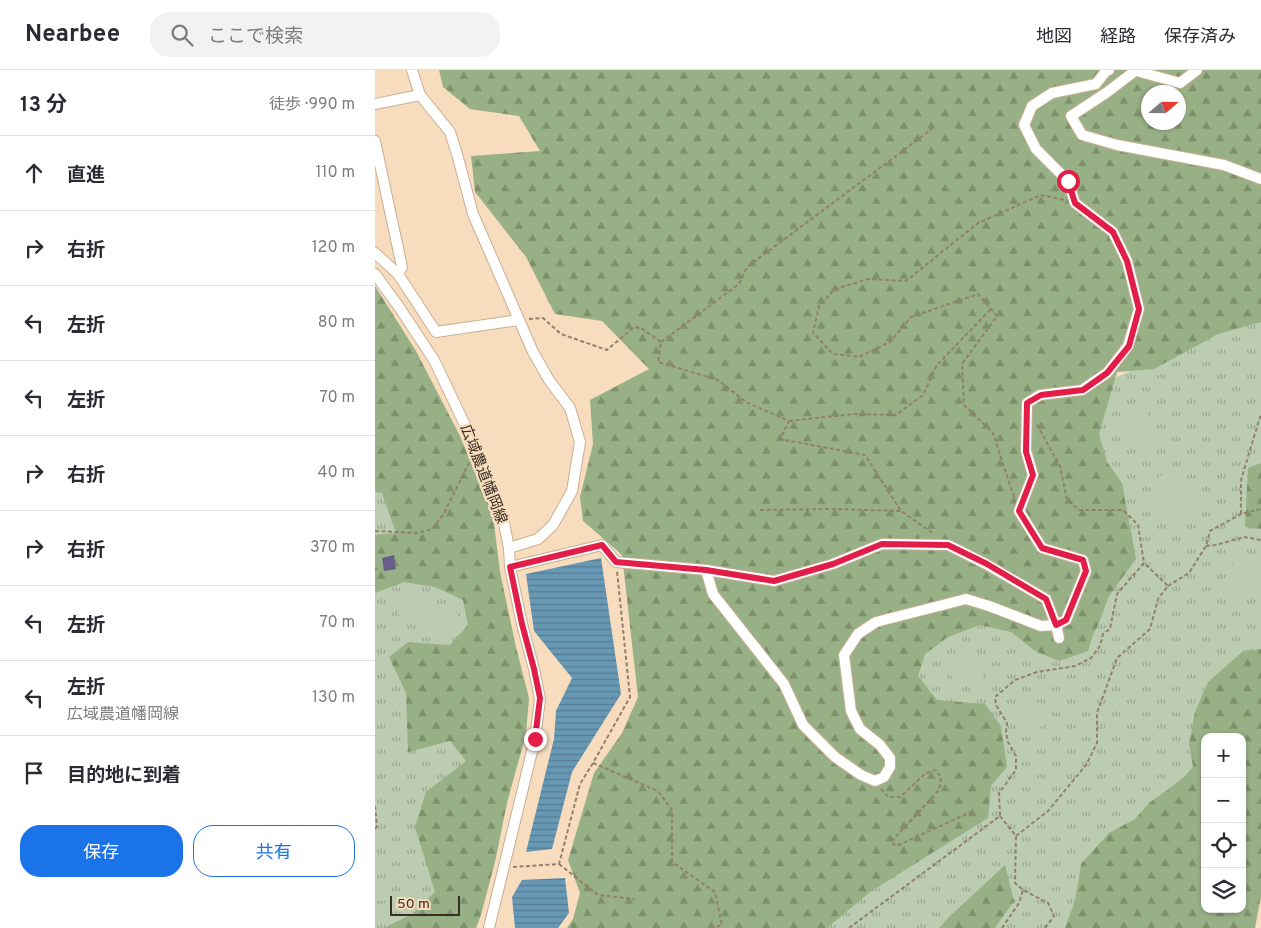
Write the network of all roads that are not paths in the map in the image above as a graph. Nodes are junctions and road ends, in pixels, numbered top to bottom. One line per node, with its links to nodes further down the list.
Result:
1 (412, 70): 5 (street)
2 (1109, 70): 16 (street)
3 (1134, 70): 4 (street); 8 (street)
4 (1197, 70)
5 (420, 95): 6 (street); 12 (street)
6 (375, 104)
7 (375, 141): 11 (street)
8 (1261, 179)
9 (375, 253): 11 (street)
10 (375, 274): 13 (street, 広域農道幡岡線)
11 (398, 274): 12 (street)
12 (519, 320): 13 (street)
13 (509, 548): 14 (street, 広域農道幡岡線)
14 (510, 567): 15 (street); 18 (street, 広域農道幡岡線)
15 (706, 570): 16 (street); 16 (street)
16 (1056, 625): 17 (street)
17 (1059, 638)
18 (489, 928)

